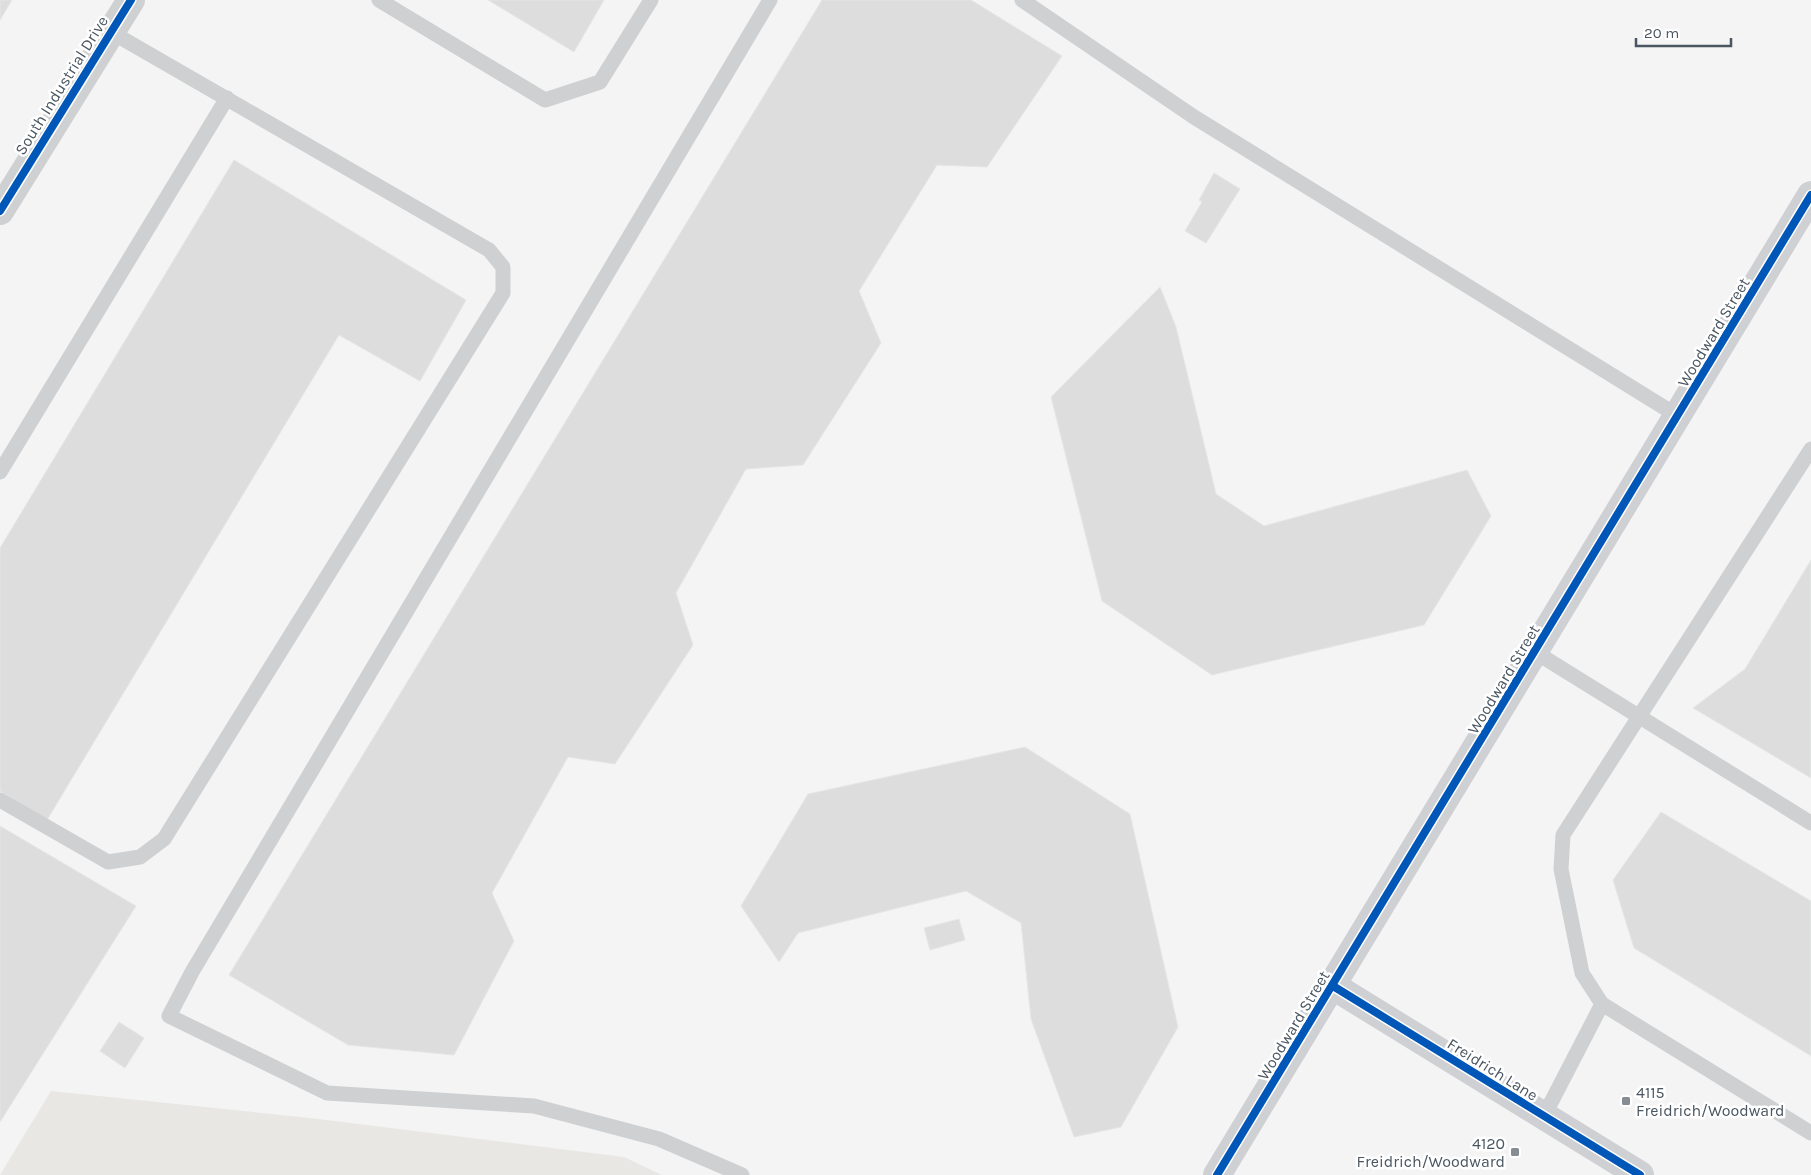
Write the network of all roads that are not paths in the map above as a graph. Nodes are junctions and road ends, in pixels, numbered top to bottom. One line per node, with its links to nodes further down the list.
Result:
1 (130, 0): 6 (street, South Industrial Drive)
2 (379, 0): 3 (lane)
3 (651, 0)
4 (770, 0): 21 (lane)
5 (1022, 0): 10 (lane)
6 (111, 32): 7 (lane); 9 (street, South Industrial Drive)
7 (227, 98): 12 (lane); 15 (lane)
8 (1811, 195): 10 (street, Woodward Street)
9 (0, 211)
10 (1678, 416): 13 (street, Woodward Street)
11 (1811, 449): 14 (lane)
12 (0, 472)
13 (1535, 652): 14 (lane); 17 (street, Woodward Street)
14 (1641, 717): 16 (lane); 18 (lane)
15 (0, 800)
16 (1811, 823)
17 (1333, 986): 19 (street, Freidrich Lane); 22 (street, Woodward Street)
18 (1602, 1004): 19 (lane); 20 (lane)
19 (1544, 1116): 23 (street, Freidrich Lane)
20 (1811, 1133)
21 (742, 1175)
22 (1217, 1175)
23 (1640, 1175)

